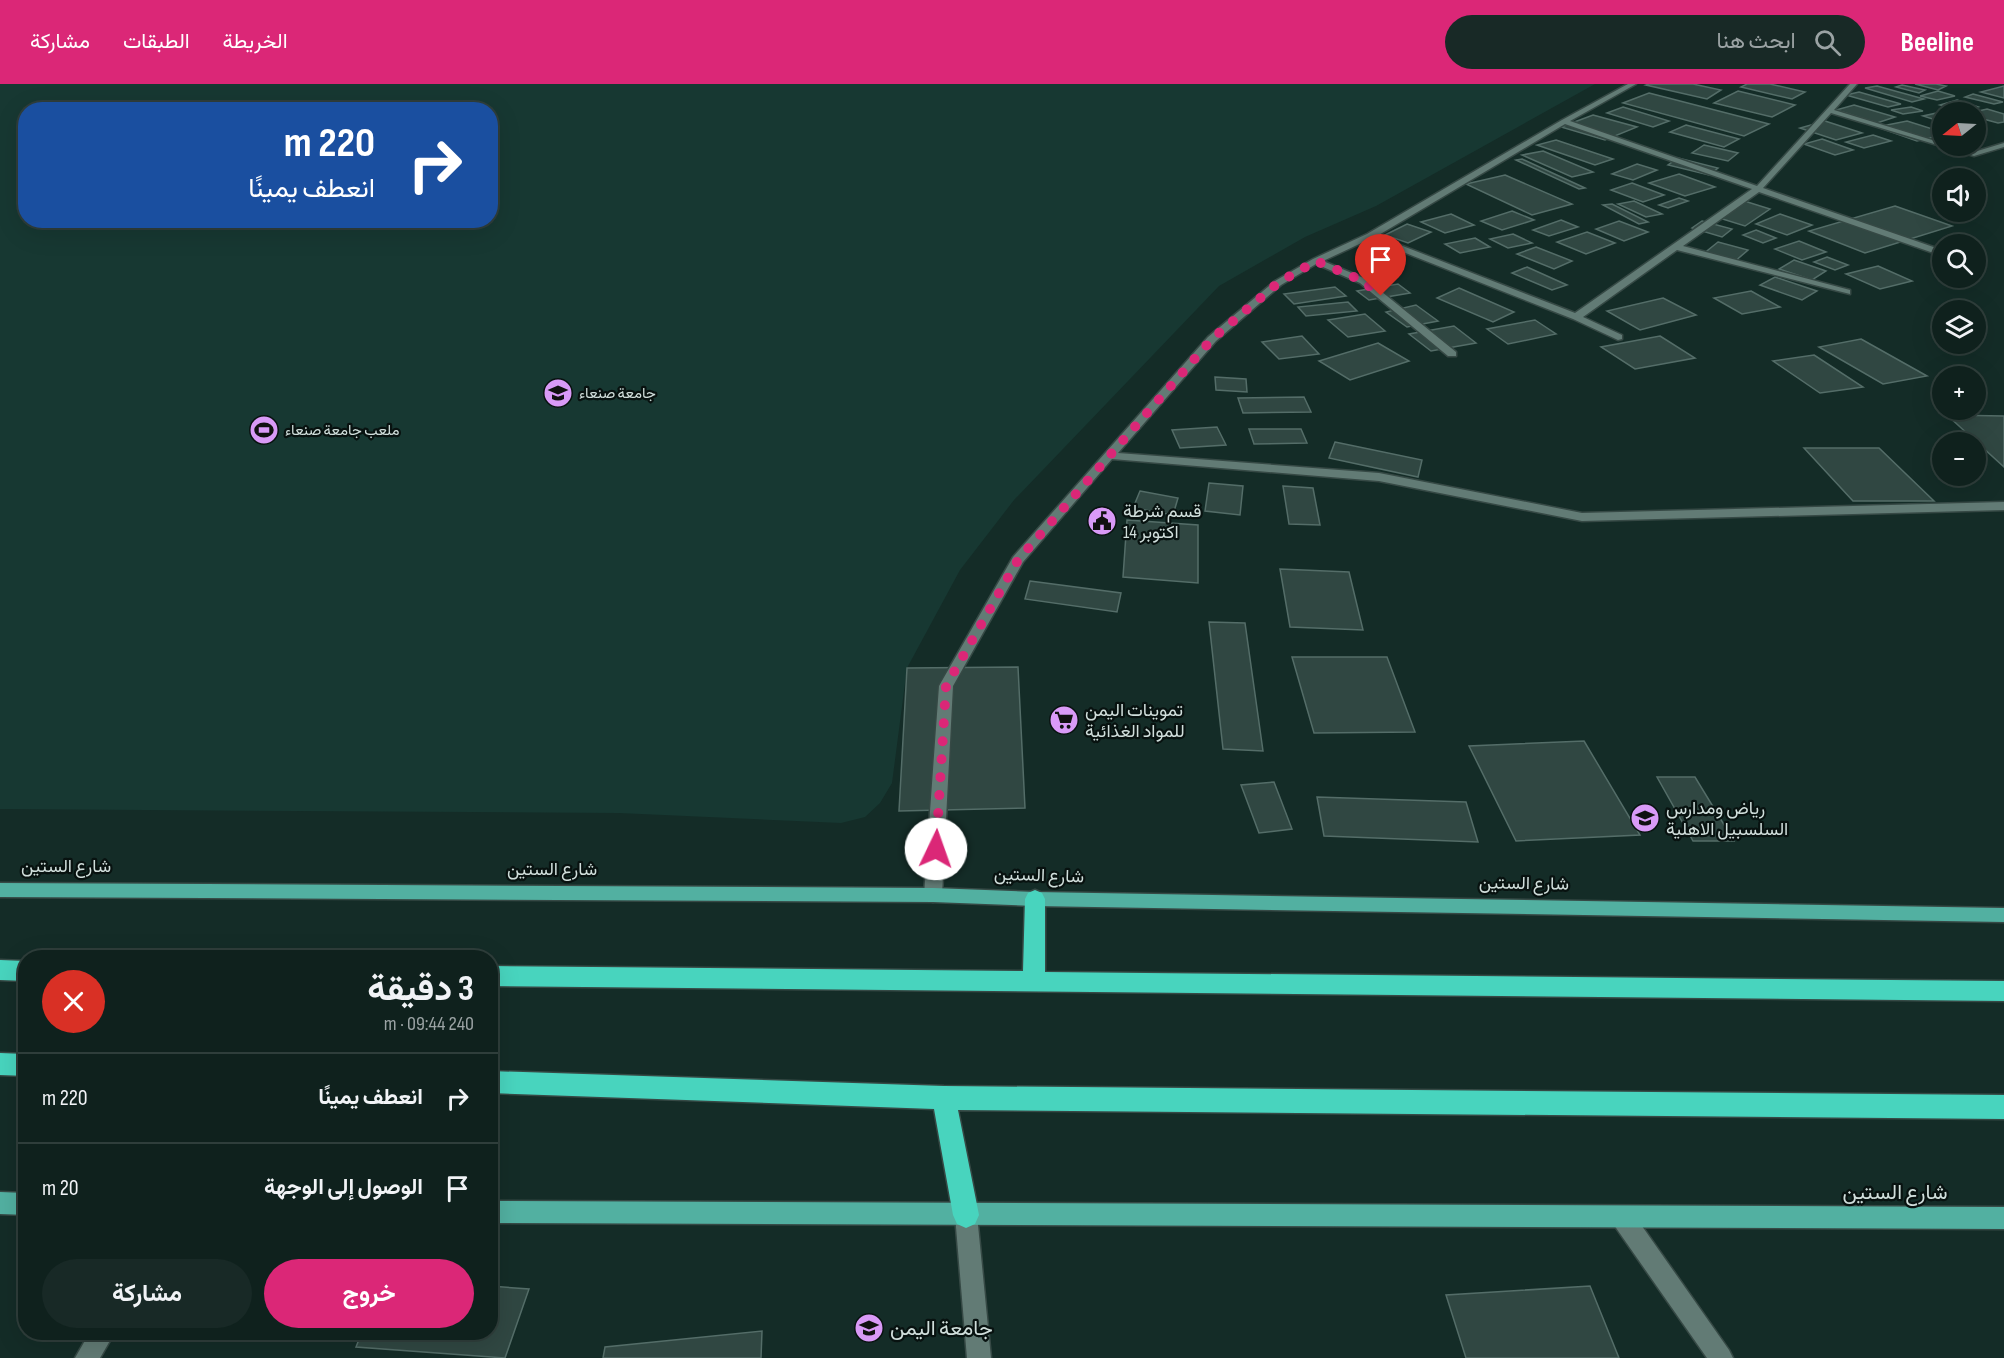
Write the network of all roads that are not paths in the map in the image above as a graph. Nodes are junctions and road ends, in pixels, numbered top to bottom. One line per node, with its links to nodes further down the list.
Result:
1 (1633, 84): 4 (street)
2 (1854, 84): 3 (street)
3 (1828, 110): 5 (street); 8 (street)
4 (1564, 121): 8 (street); 9 (street)
5 (1932, 142)
6 (2004, 145): 7 (street)
7 (1986, 150)
8 (1759, 188): 10 (street); 11 (street)
9 (1370, 236): 12 (street); 14 (street)
10 (1677, 247): 13 (street); 14 (street)
11 (1932, 249)
12 (1316, 261): 16 (street); 17 (street)
13 (1847, 292)
14 (1576, 317): 15 (street)
15 (1618, 337)
16 (1452, 354)
17 (1112, 456): 18 (street); 20 (street)
18 (2004, 506)
19 (0, 890): 20 (main road, شارع الستين)
20 (933, 895): 21 (main road, شارع الستين)
21 (1035, 899): 22 (main road, شارع الستين); 26 (highway)
22 (2004, 915)
23 (0, 970): 24 (highway)
24 (18, 971)
25 (498, 976): 26 (highway)
26 (1034, 981): 27 (highway)
27 (2004, 991)
28 (0, 1064): 29 (highway)
29 (18, 1065)
30 (498, 1082): 31 (highway)
31 (944, 1098): 32 (highway); 36 (highway)
32 (2004, 1107)
33 (0, 1203): 34 (main road)
34 (18, 1204)
35 (498, 1212): 36 (main road, شارع الستين)
36 (966, 1215): 37 (main road, شارع الستين); 41 (street)
37 (1622, 1217): 38 (main road, شارع الستين); 42 (street)
38 (2004, 1218)
39 (98, 1340): 40 (street)
40 (87, 1358)
41 (979, 1358)
42 (1721, 1358)

